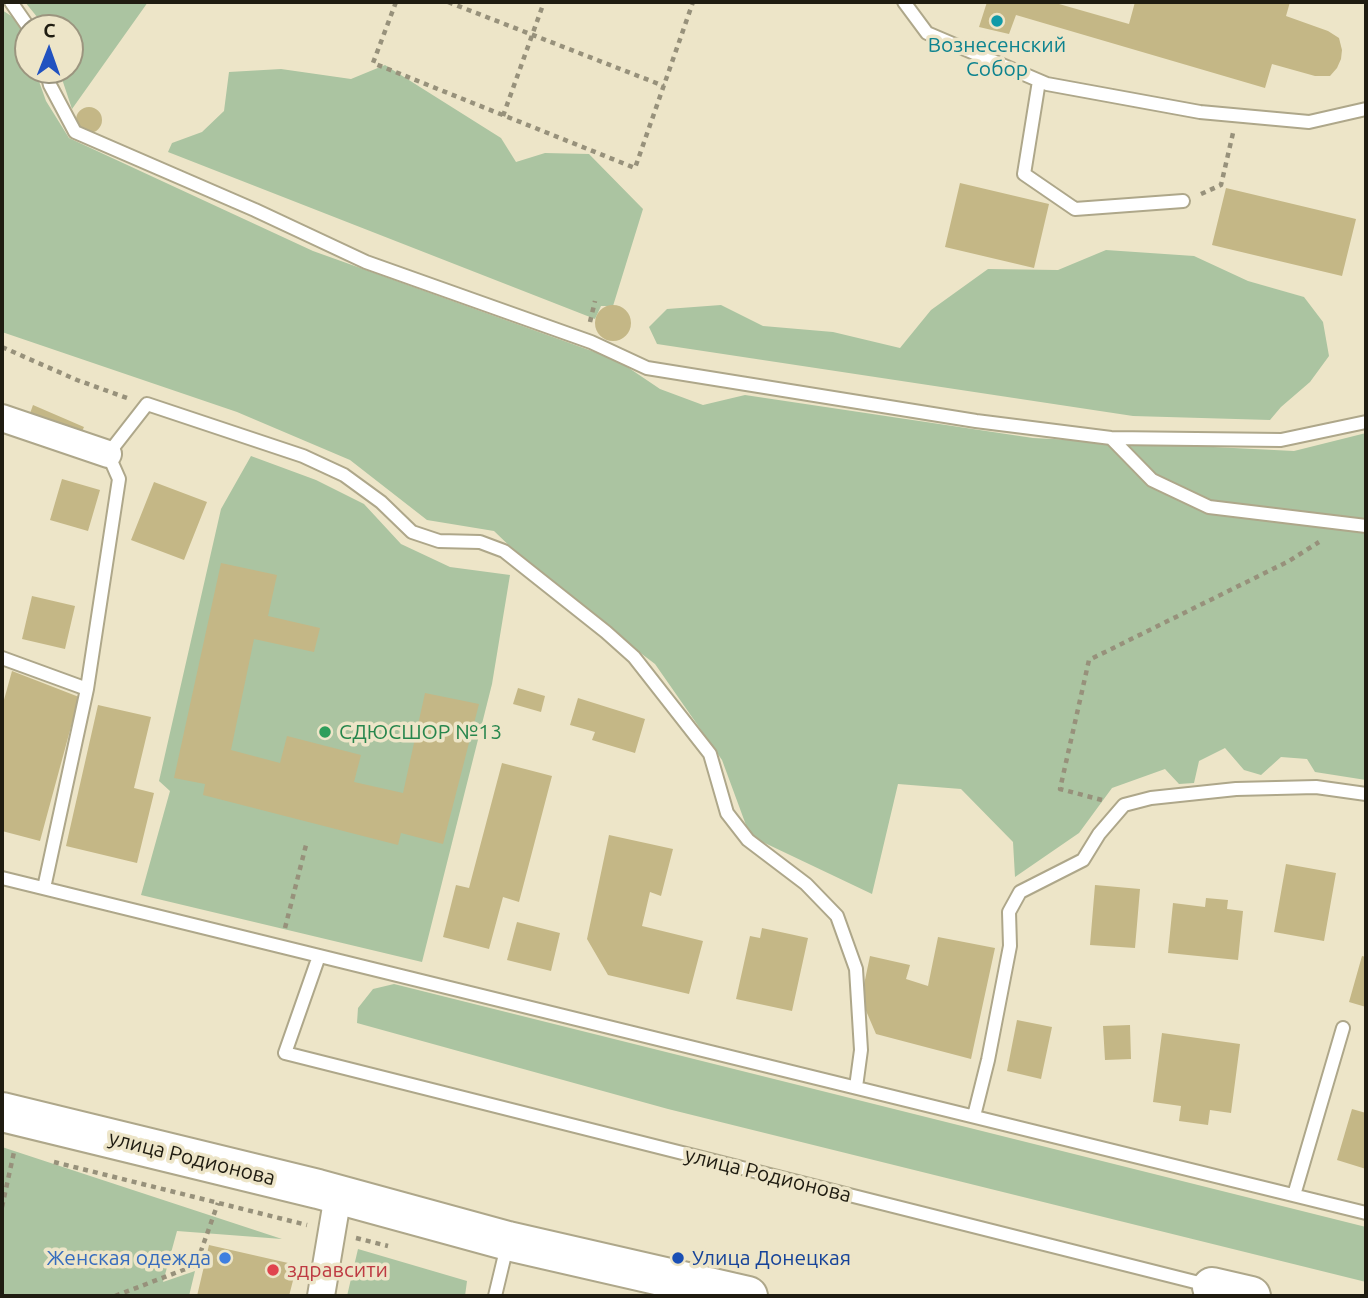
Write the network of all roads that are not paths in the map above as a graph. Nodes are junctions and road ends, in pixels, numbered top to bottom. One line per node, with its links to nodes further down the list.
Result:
1 (904, 2): 2 (lane)
2 (1039, 81): 4 (lane); 5 (lane)
3 (50, 84): 8 (lane)
4 (1366, 108)
5 (1183, 201)
6 (2, 418): 9 (street)
7 (1366, 422): 8 (lane)
8 (1111, 438): 10 (lane)
9 (108, 454): 12 (lane); 18 (lane)
10 (1366, 526)
11 (2, 658): 12 (lane)
12 (87, 688): 15 (lane)
13 (1366, 794): 20 (lane)
14 (2, 878): 15 (lane)
15 (44, 888): 16 (lane)
16 (319, 956): 18 (lane); 25 (lane, улица Родионова)
17 (1343, 1028): 21 (lane)
18 (856, 1087): 20 (lane)
19 (2, 1112): 23 (main road, улица Родионова)
20 (974, 1116): 21 (lane)
21 (1294, 1195): 22 (lane)
22 (1366, 1213)
23 (335, 1214): 24 (main road, улица Родионова); 26 (street)
24 (508, 1241): 27 (lane); 28 (main road, улица Родионова)
25 (1213, 1291): 29 (main road, улица Родионова)
26 (321, 1296)
27 (495, 1296)
28 (748, 1296)
29 (1251, 1296)

